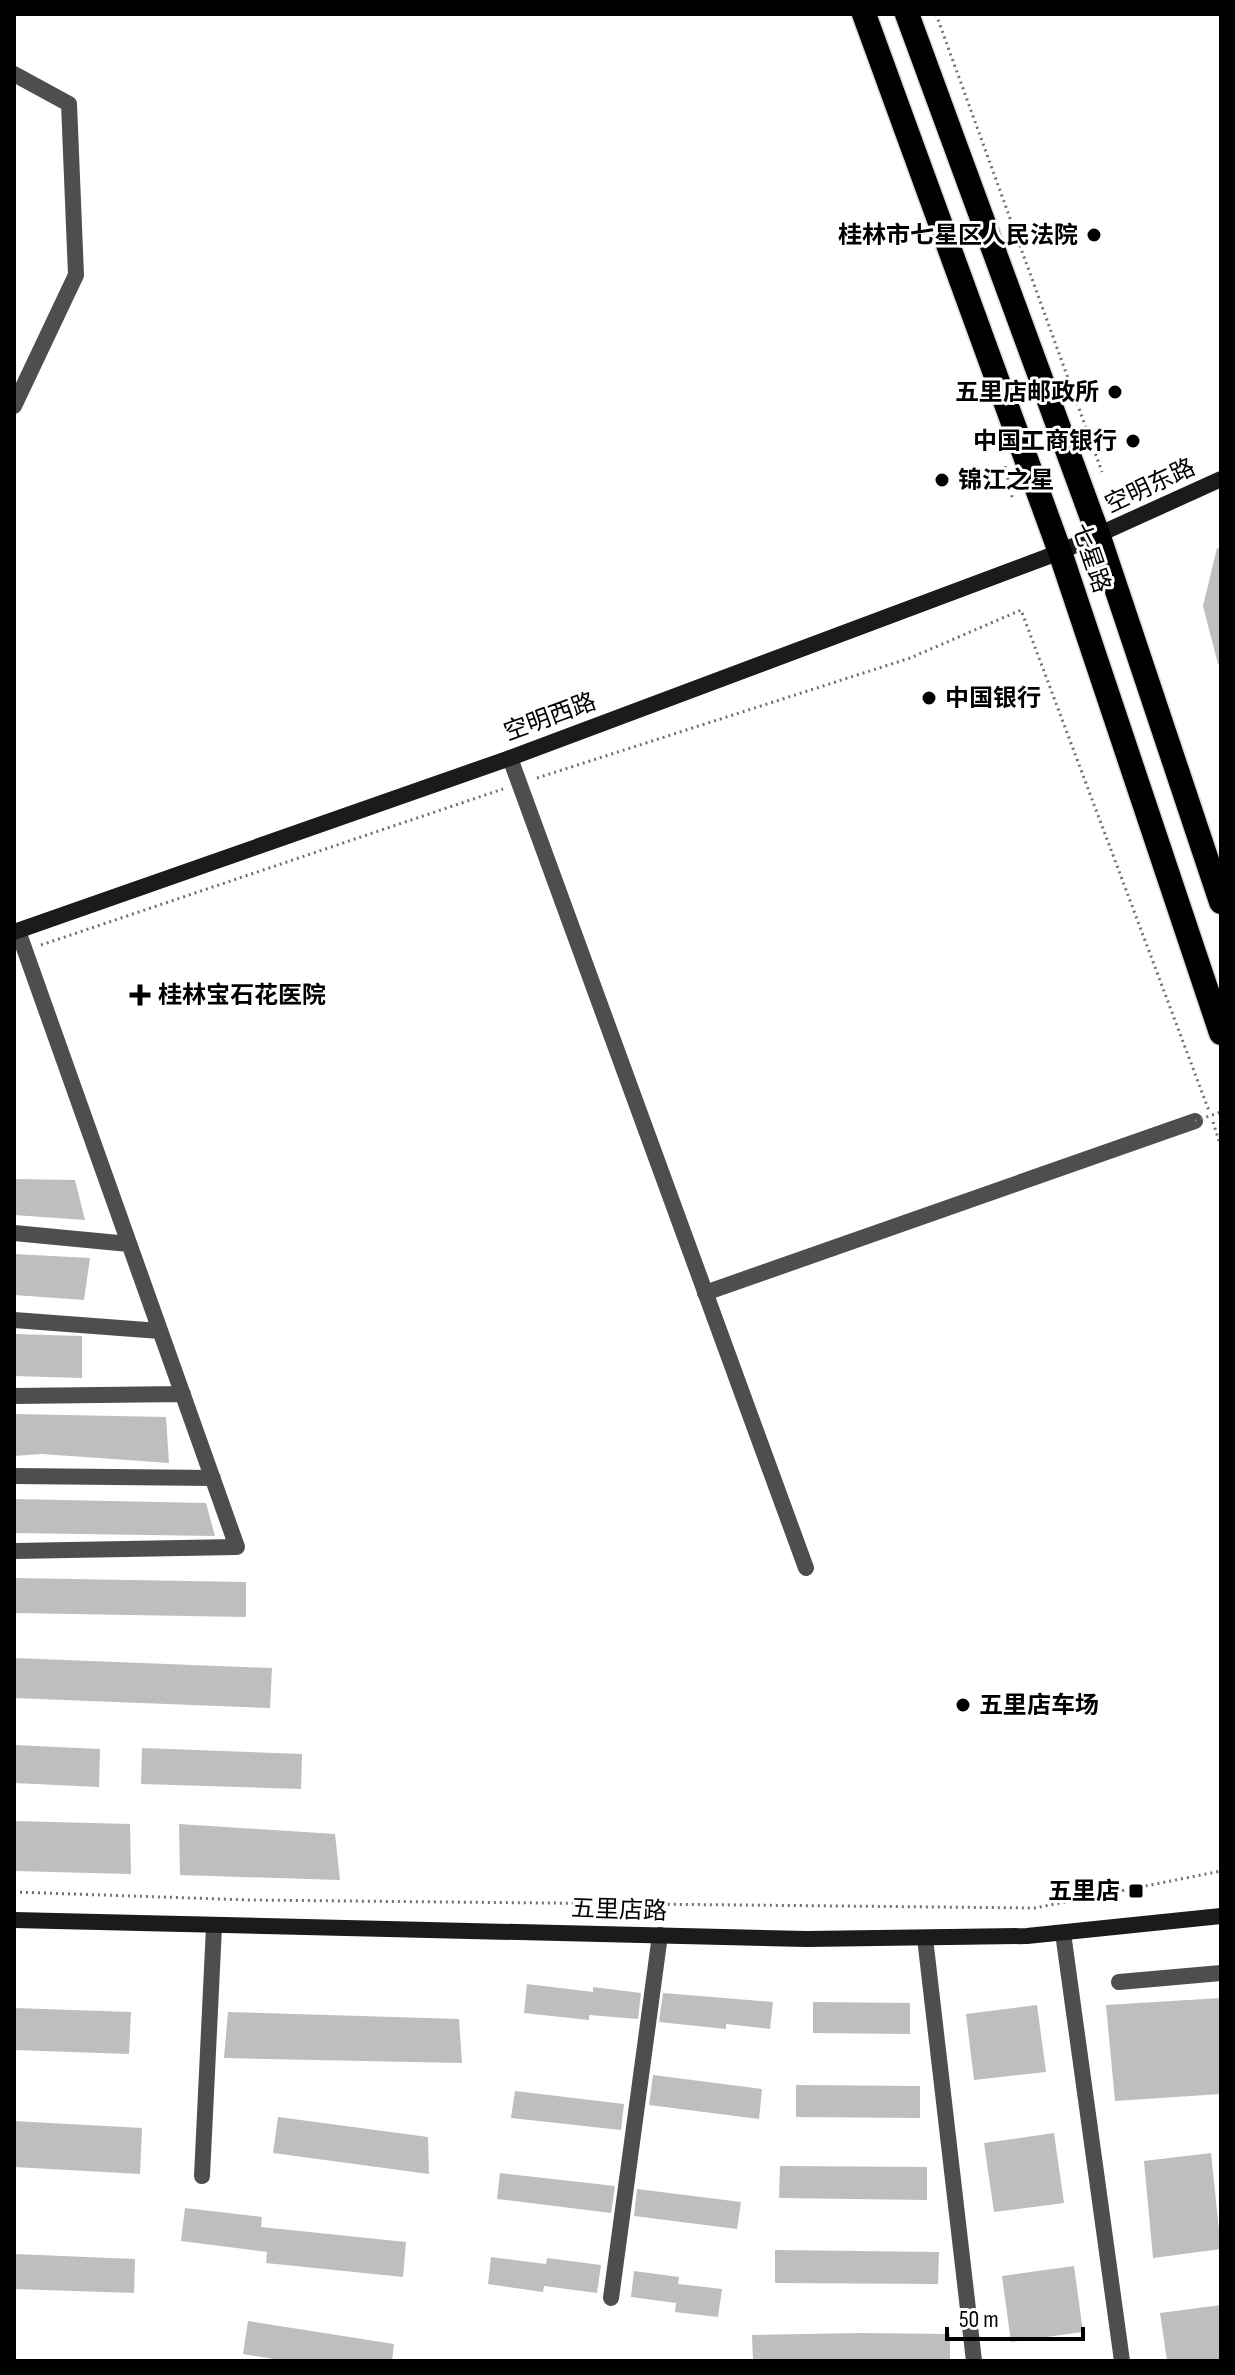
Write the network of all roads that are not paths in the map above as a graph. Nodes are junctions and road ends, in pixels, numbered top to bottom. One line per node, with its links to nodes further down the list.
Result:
1 (864, 14): 7 (highway, 七星路)
2 (907, 14): 6 (highway, 七星路)
3 (14, 74): 4 (street)
4 (14, 406)
5 (1221, 479): 6 (main road, 空明东路)
6 (1099, 537): 7 (main road, 空明西路); 9 (highway, 七星路)
7 (1060, 552): 8 (main road, 空明西路); 11 (highway, 七星路)
8 (510, 758): 10 (main road, 空明西路); 15 (street)
9 (1221, 902)
10 (16, 932): 14 (street)
11 (1221, 1033)
12 (1203, 1118): 15 (street)
13 (14, 1233): 14 (street)
14 (129, 1244): 17 (street)
15 (705, 1293): 23 (street)
16 (14, 1320): 17 (street)
17 (160, 1331): 18 (street)
18 (183, 1394): 19 (street); 21 (street)
19 (14, 1396)
20 (14, 1476): 21 (street)
21 (213, 1478): 22 (street)
22 (14, 1551)
23 (806, 1568)
24 (1221, 1916): 27 (main road, 五里店路)
25 (14, 1920): 26 (main road, 五里店路)
26 (214, 1927): 28 (main road, 五里店路); 32 (street)
27 (1063, 1933): 29 (main road, 五里店路); 35 (street)
28 (660, 1935): 29 (main road, 五里店路); 33 (street)
29 (925, 1938): 34 (street)
30 (1221, 1973): 31 (street)
31 (1119, 1982)
32 (202, 2176)
33 (611, 2298)
34 (974, 2361)
35 (1122, 2361)

